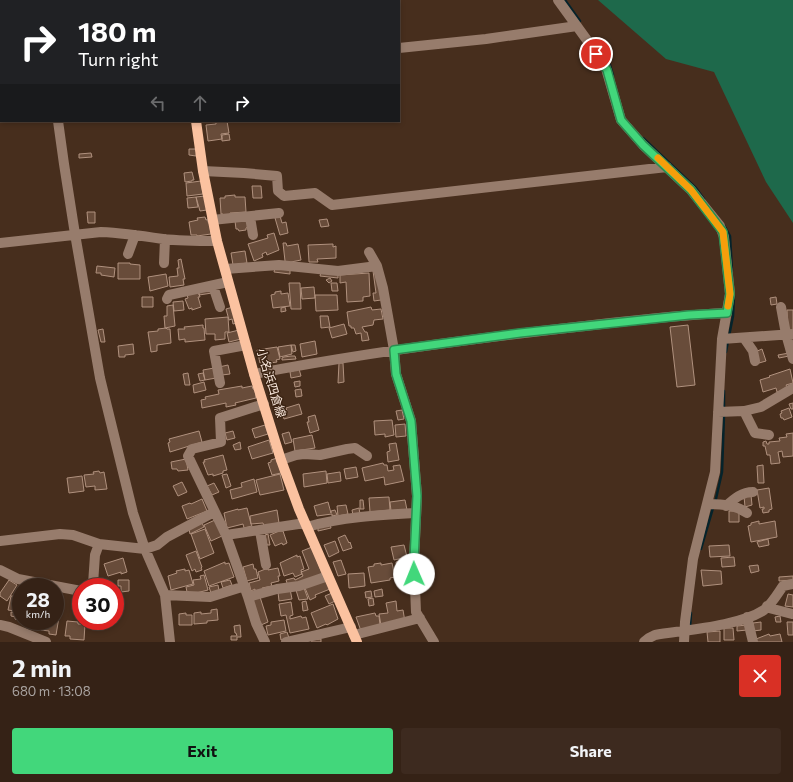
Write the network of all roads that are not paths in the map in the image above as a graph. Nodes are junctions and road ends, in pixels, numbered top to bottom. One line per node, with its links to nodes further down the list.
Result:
1 (558, 0): 2 (street)
2 (576, 26): 3 (street); 6 (street)
3 (400, 48)
4 (58, 122): 11 (street)
5 (196, 122): 7 (main road, 小名浜四倉線)
6 (667, 166): 7 (street); 27 (street)
7 (202, 171): 10 (main road, 小名浜四倉線)
8 (279, 213): 9 (street)
9 (250, 216): 10 (street); 13 (street)
10 (212, 220): 15 (main road, 小名浜四倉線)
11 (75, 234): 12 (street); 16 (street); 54 (street)
12 (135, 235): 14 (street); 18 (street)
13 (252, 235)
14 (165, 239): 15 (street); 19 (street)
15 (217, 241): 21 (main road, 小名浜四倉線)
16 (0, 243)
17 (369, 252): 20 (street)
18 (128, 254)
19 (164, 263)
20 (377, 266): 21 (street); 32 (street)
21 (224, 268): 22 (main road, 小名浜四倉線)
22 (228, 282): 23 (street); 31 (main road, 小名浜四倉線)
23 (213, 286): 24 (street); 25 (street)
24 (167, 299)
25 (220, 307)
26 (781, 307): 28 (street)
27 (727, 313): 29 (street); 32 (street)
28 (790, 334): 30 (street); 33 (street)
29 (726, 338): 30 (street); 40 (street)
30 (744, 338): 34 (street)
31 (246, 345): 35 (main road, 小名浜四倉線); 36 (street)
32 (394, 350): 35 (street); 47 (street)
33 (793, 359)
34 (755, 361)
35 (254, 374): 38 (main road, 小名浜四倉線)
36 (220, 384)
37 (793, 388): 39 (street)
38 (264, 404): 43 (main road, 小名浜四倉線); 46 (street)
39 (744, 411): 40 (street); 41 (street)
40 (722, 412): 45 (street)
41 (769, 435)
42 (367, 456): 43 (street)
43 (281, 460): 49 (main road, 小名浜四倉線)
44 (753, 492): 45 (street)
45 (716, 505): 48 (street); 69 (street)
46 (214, 512): 51 (street); 54 (street)
47 (416, 513): 49 (street); 67 (street)
48 (747, 513)
49 (306, 526): 50 (street); 57 (main road, 小名浜四倉線)
50 (260, 530): 51 (street); 55 (street)
51 (226, 535): 60 (street)
52 (0, 541): 53 (street)
53 (99, 544): 54 (street); 58 (street)
54 (145, 549): 62 (street)
55 (266, 565)
56 (0, 570): 61 (street)
57 (328, 576): 63 (street); 70 (main road, 小名浜四倉線)
58 (93, 578)
59 (793, 584): 64 (street)
60 (245, 586): 62 (street); 63 (street)
61 (72, 589)
62 (165, 595): 72 (street)
63 (248, 597): 73 (street)
64 (767, 606): 65 (street); 66 (street)
65 (792, 614)
66 (747, 617): 69 (street); 78 (street)
67 (420, 618): 70 (street); 75 (street)
68 (0, 624): 71 (street)
69 (688, 629): 76 (street); 77 (street)
70 (354, 635): 74 (street)
71 (46, 642)
72 (170, 642)
73 (265, 642)
74 (286, 642)
75 (434, 642)
76 (644, 642)
77 (684, 642)
78 (753, 642)

